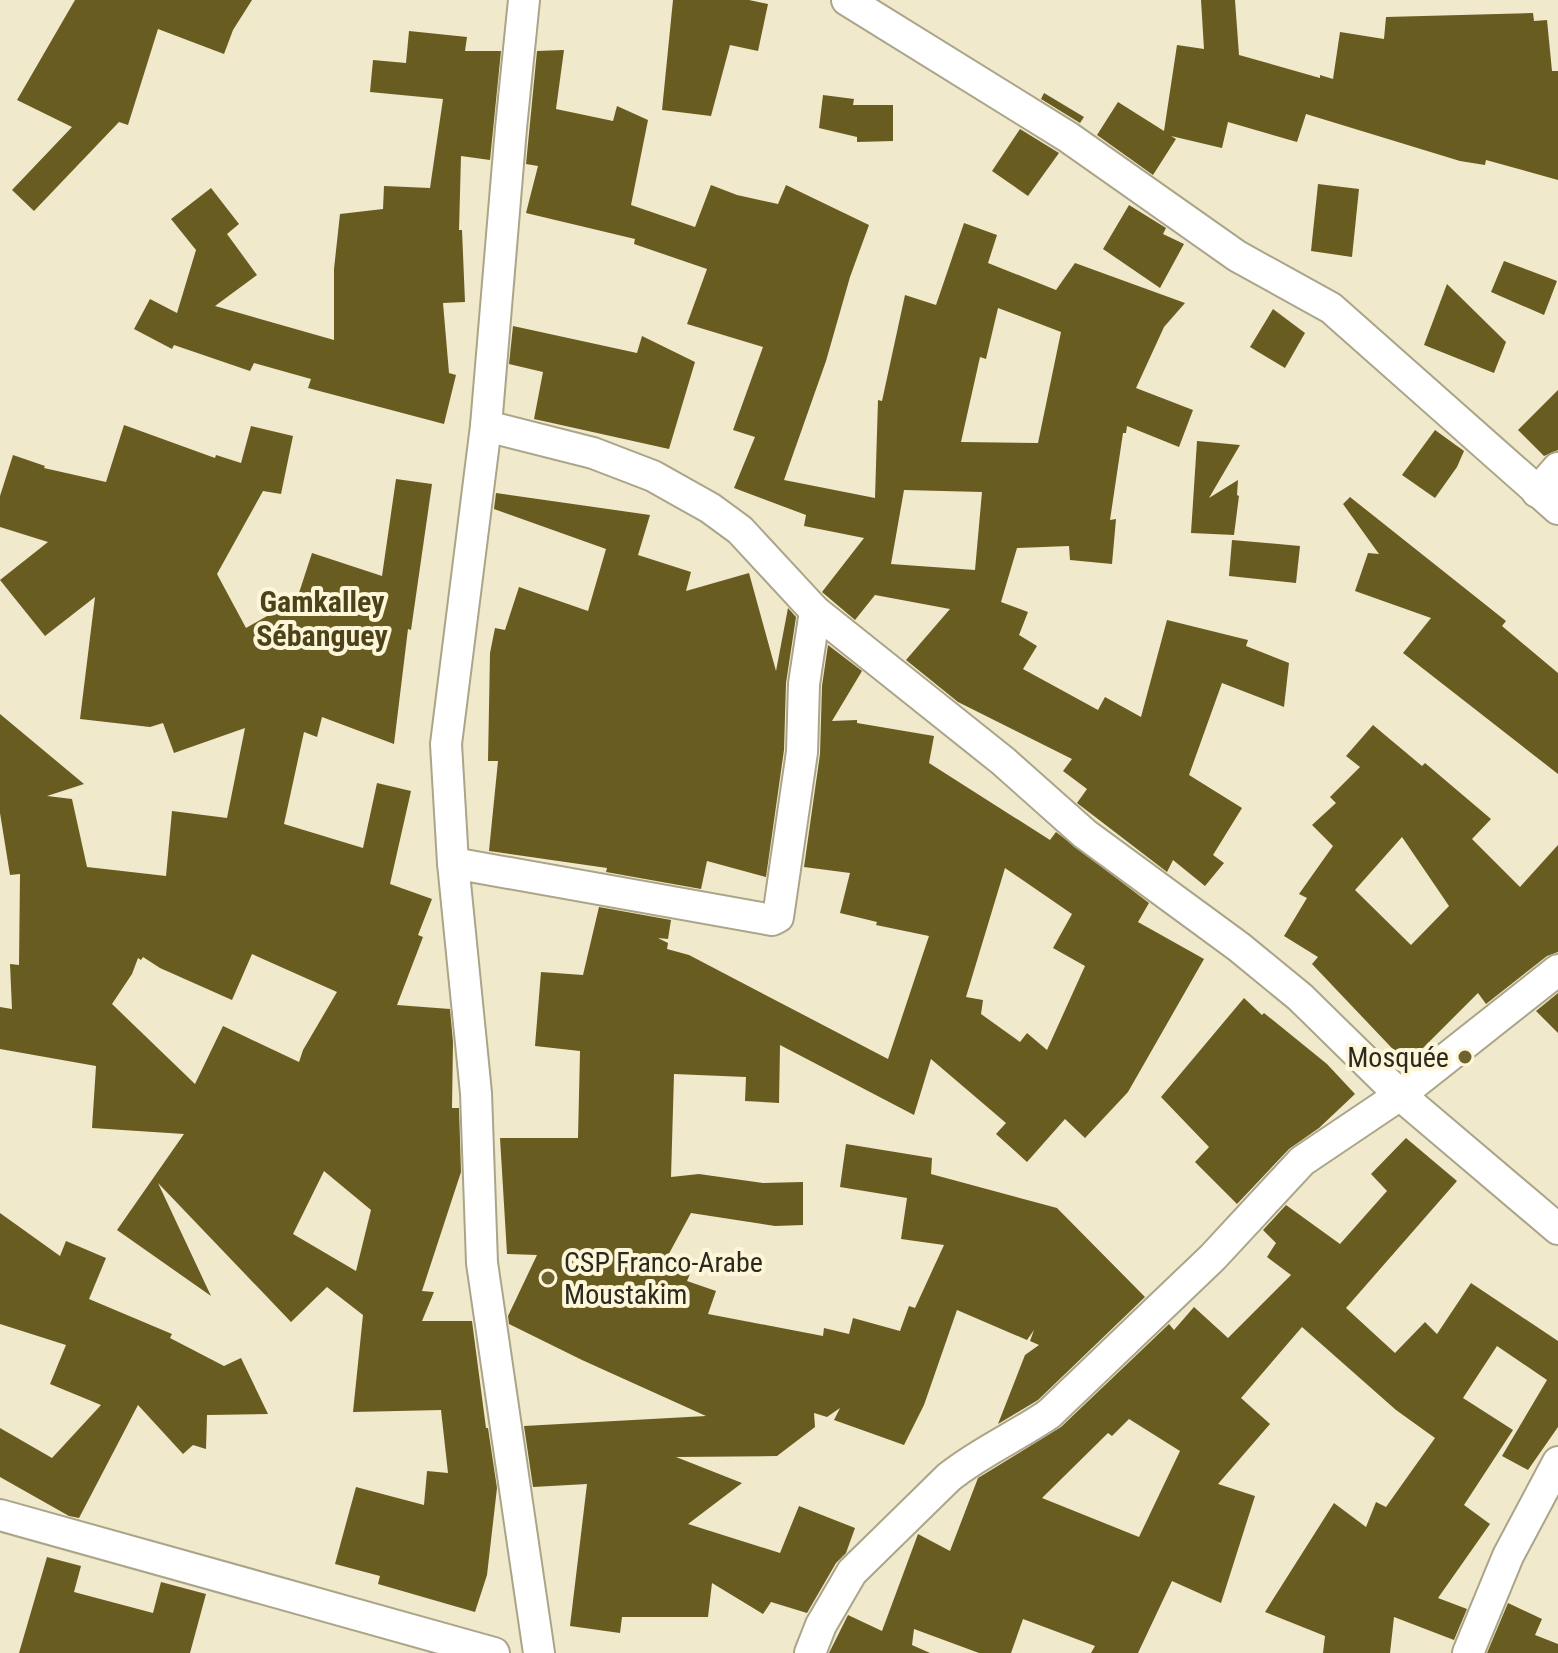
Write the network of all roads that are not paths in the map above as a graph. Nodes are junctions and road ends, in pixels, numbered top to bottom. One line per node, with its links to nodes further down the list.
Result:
1 (524, 0): 3 (street)
2 (847, 0): 5 (street)
3 (486, 426): 6 (street); 7 (street)
4 (1558, 468): 5 (street)
5 (1548, 500)
6 (815, 611): 7 (street); 9 (street)
7 (453, 863): 14 (street)
8 (1558, 970): 9 (street)
9 (1400, 1095): 10 (street); 15 (street)
10 (1558, 1229)
11 (1558, 1462): 16 (street)
12 (0, 1515): 13 (street)
13 (494, 1653)
14 (539, 1653)
15 (810, 1653)
16 (1468, 1653)

